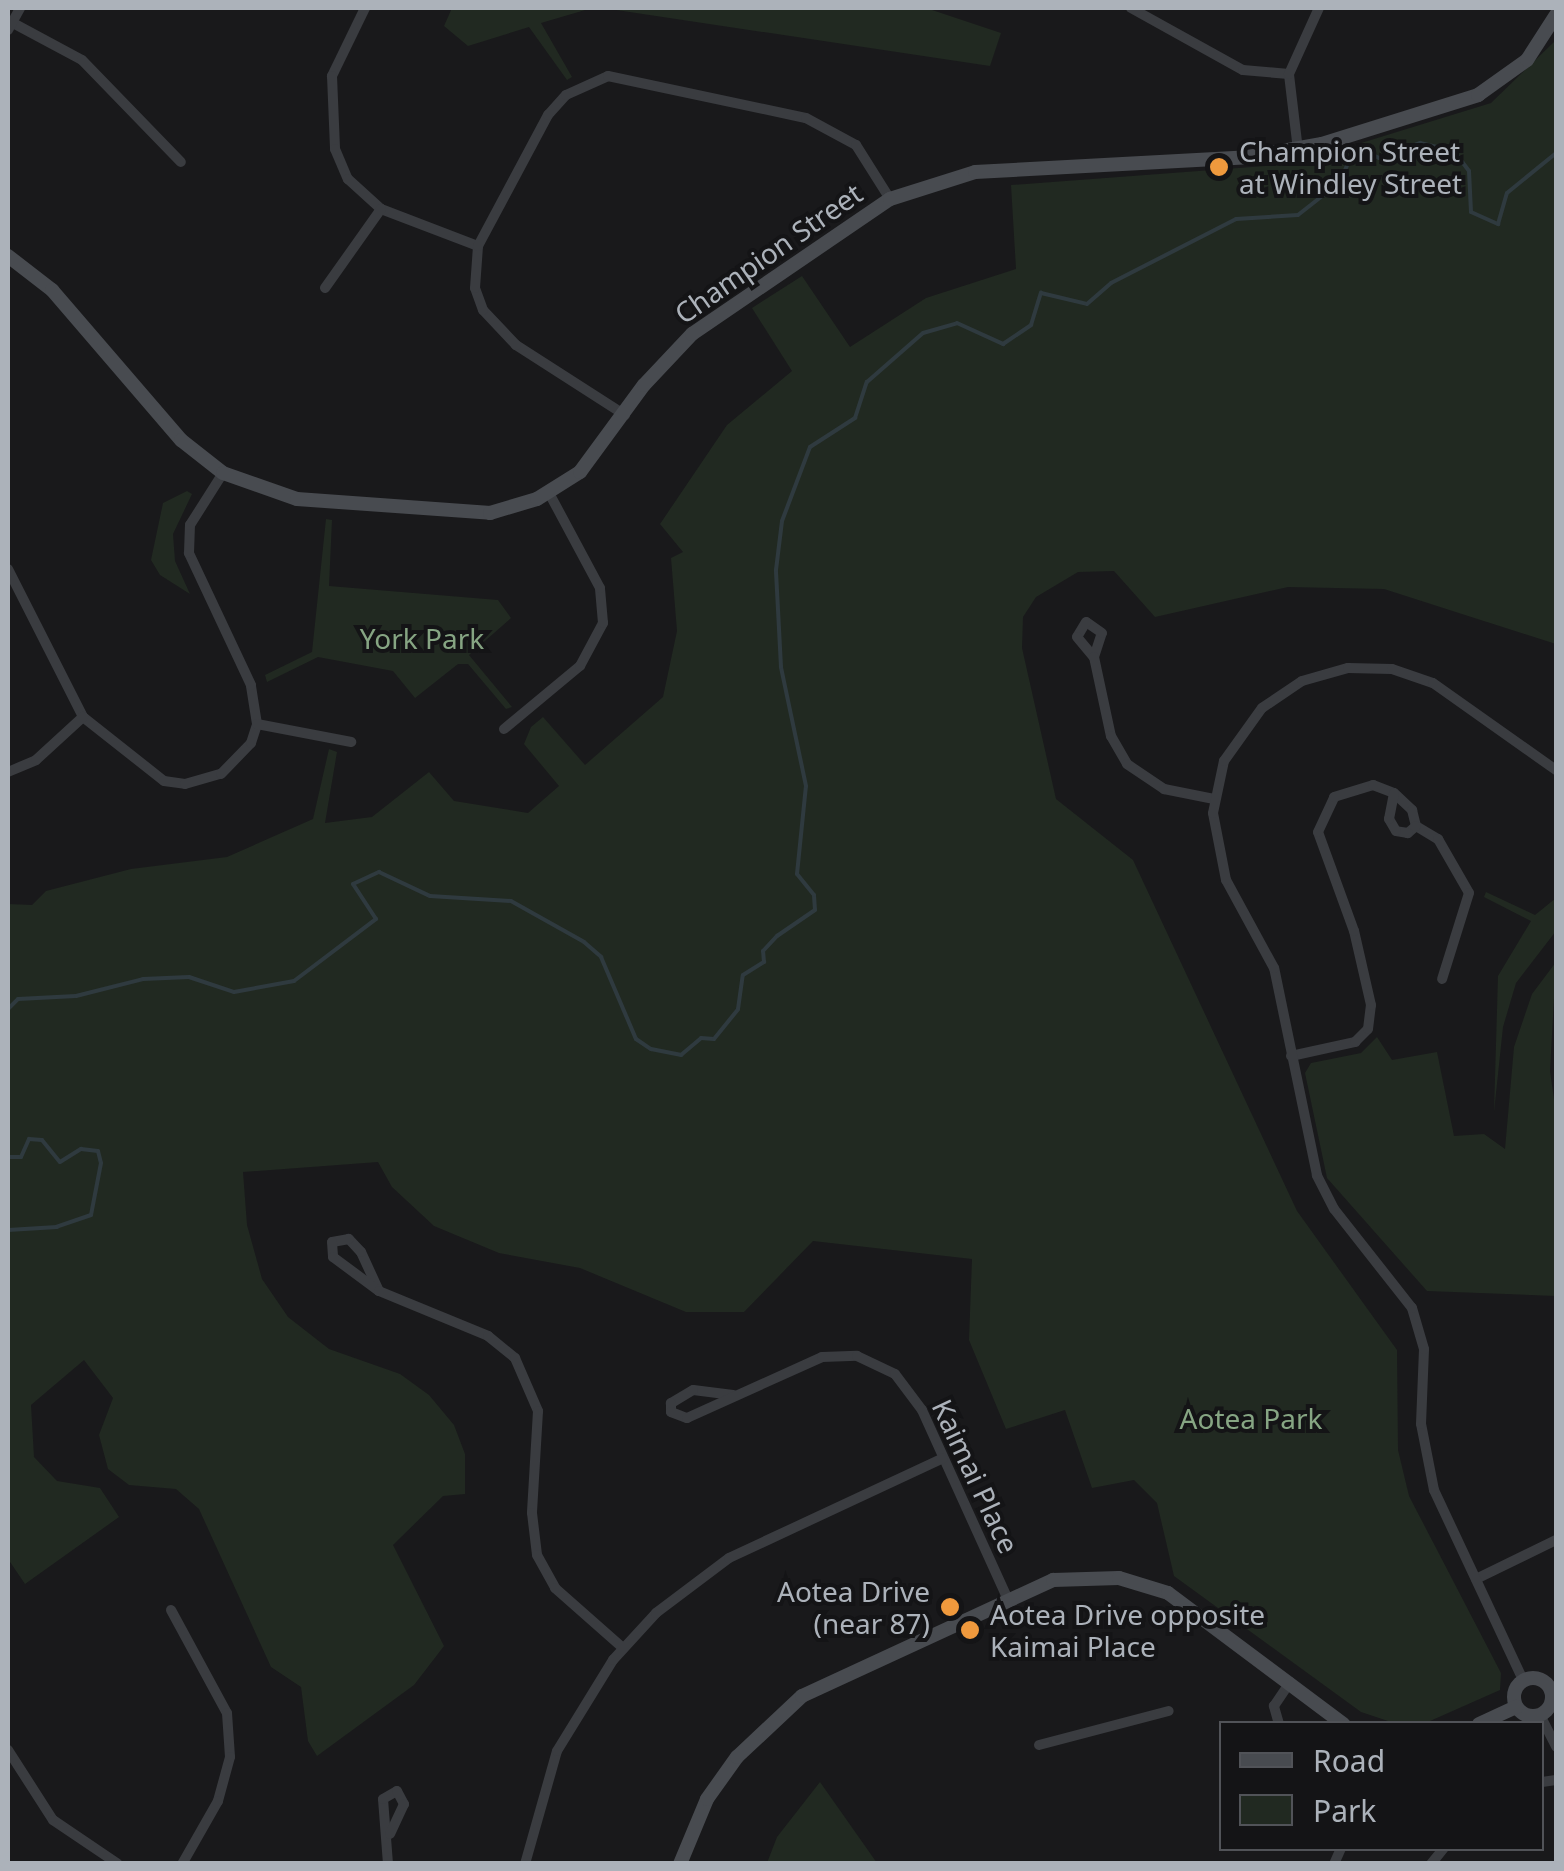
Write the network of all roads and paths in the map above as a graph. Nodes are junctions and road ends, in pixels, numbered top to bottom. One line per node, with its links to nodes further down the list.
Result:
1 (20, 8): 6 (street)
2 (365, 8): 11 (street)
3 (1131, 8): 7 (street)
4 (1319, 8): 7 (street)
5 (1556, 15): 8 (main road, Champion Street)
6 (10, 26): 9 (street)
7 (1290, 74): 8 (street)
8 (1298, 150): 10 (main road, Champion Street)
9 (180, 162)
10 (890, 199): 12 (street); 15 (main road, Champion Street)
11 (381, 208): 12 (street); 14 (street)
12 (478, 246): 15 (street)
13 (8, 256): 16 (main road, Champion Street)
14 (325, 288)
15 (625, 415): 17 (main road, Champion Street)
16 (223, 473): 17 (main road, Champion Street); 21 (street)
17 (549, 494): 22 (street)
18 (8, 569): 20 (street)
19 (1094, 657): 27 (street)
20 (83, 718): 21 (street); 25 (street)
21 (257, 724): 23 (street)
22 (504, 729)
23 (351, 742)
24 (1556, 770): 27 (street)
25 (8, 772)
26 (1394, 793): 28 (street); 28 (street); 30 (street)
27 (1214, 799): 30 (street)
28 (1416, 826): 29 (street)
29 (1442, 979)
30 (1291, 1056): 35 (street)
31 (379, 1291): 31 (street); 38 (street)
32 (732, 1395): 32 (street, Kaimai Place); 33 (street, Kaimai Place)
33 (943, 1458): 36 (street, Kaimai Place); 38 (street)
34 (1556, 1540): 35 (street)
35 (1476, 1580): 39 (street)
36 (1007, 1596): 40 (main road); 58 (main road)
37 (171, 1610): 55 (street)
38 (623, 1648): 57 (street)
39 (1522, 1680): 41 (main road); 42 (main road)
40 (1290, 1682): 45 (street); 46 (main road)
41 (1554, 1688): 44 (main road)
42 (1516, 1707): 44 (main road); 47 (main road)
43 (1169, 1710): 50 (street)
44 (1540, 1715): 48 (street)
45 (1278, 1721)
46 (1339, 1721)
47 (1486, 1721)
48 (1543, 1721)
49 (1544, 1723): 51 (street)
50 (1039, 1746)
51 (1556, 1746)
52 (8, 1750): 54 (street)
53 (390, 1834): 56 (street)
54 (118, 1864)
55 (182, 1864)
56 (388, 1864)
57 (524, 1864)
58 (680, 1864)

